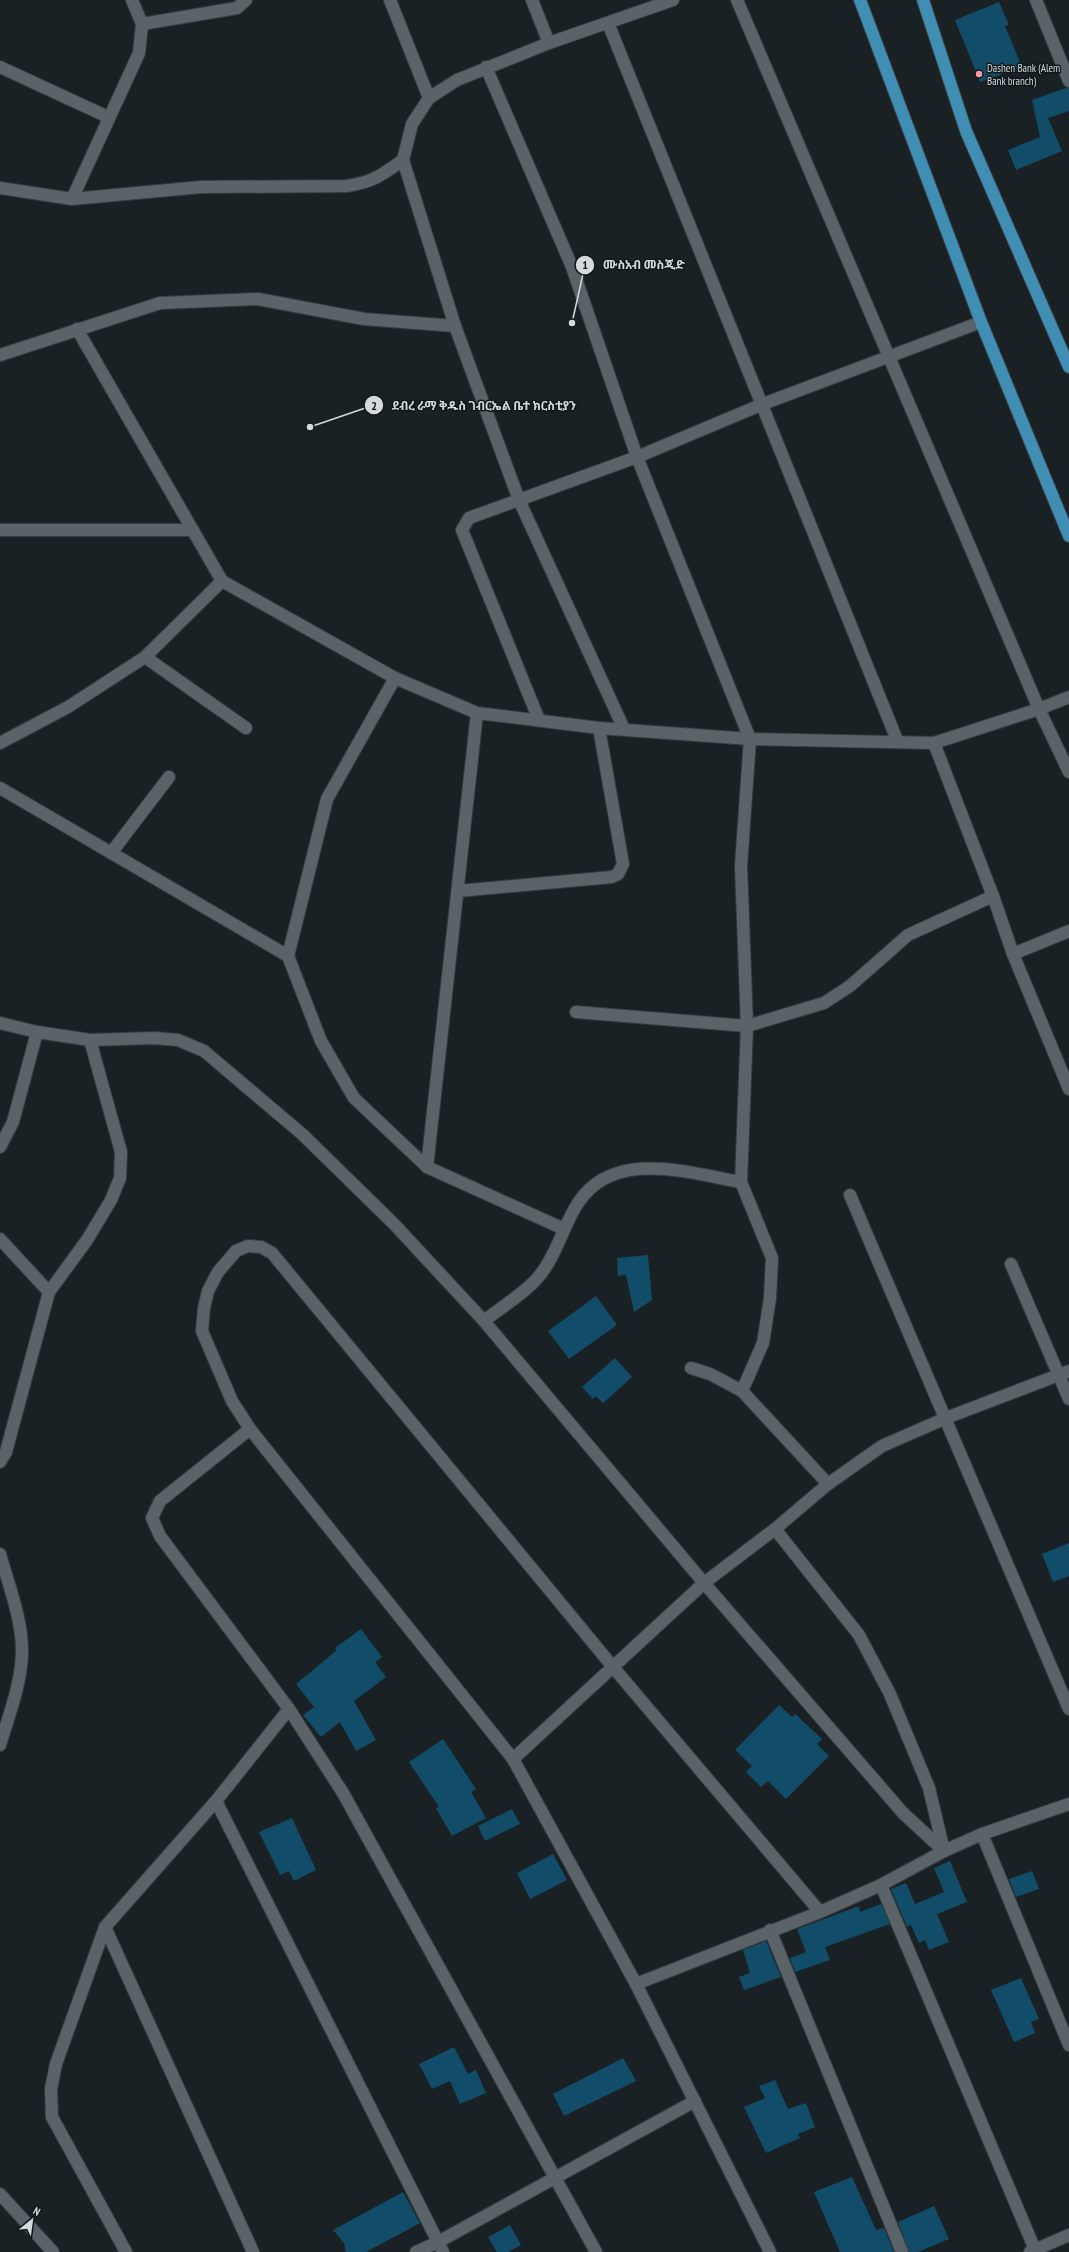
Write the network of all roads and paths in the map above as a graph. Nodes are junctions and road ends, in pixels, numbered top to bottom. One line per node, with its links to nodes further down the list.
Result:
1 (132, 0): 11 (street)
2 (246, 0): 11 (street)
3 (390, 0): 16 (street)
4 (532, 0): 12 (street)
5 (673, 0): 10 (street)
6 (737, 0): 25 (street)
7 (860, 0): 21 (highway)
8 (923, 0): 26 (highway)
9 (1036, 0): 15 (street)
10 (608, 23): 12 (street); 27 (street)
11 (142, 24): 17 (street)
12 (549, 43): 14 (street)
13 (0, 67): 17 (street)
14 (486, 67): 16 (street); 28 (street)
15 (1069, 81)
16 (429, 98): 18 (street)
17 (108, 117): 20 (street)
18 (403, 160): 20 (street); 22 (street)
19 (0, 188): 20 (street)
20 (72, 199)
21 (981, 322): 25 (street); 32 (highway)
22 (455, 326): 23 (street); 29 (street)
23 (77, 329): 24 (street); 31 (street)
24 (0, 355)
25 (888, 356): 27 (street); 37 (street)
26 (1068, 364)
27 (763, 404): 28 (street); 44 (street)
28 (637, 457): 29 (street); 43 (street)
29 (519, 500): 39 (street); 42 (street)
30 (0, 530): 31 (street)
31 (192, 530): 33 (street)
32 (1069, 536)
33 (222, 581): 34 (street); 35 (street)
34 (145, 657): 40 (street); 45 (street)
35 (395, 678): 38 (street); 55 (street)
36 (1069, 697): 37 (street)
37 (1039, 709): 46 (street); 47 (street)
38 (477, 713): 39 (street); 51 (street)
39 (539, 720): 41 (street)
40 (246, 728)
41 (599, 728): 42 (street); 51 (street)
42 (624, 729): 43 (street)
43 (750, 739): 44 (street); 58 (street)
44 (897, 740): 46 (street)
45 (0, 743)
46 (934, 743): 52 (street)
47 (1069, 772)
48 (169, 777): 50 (street)
49 (0, 788): 50 (street)
50 (111, 853): 55 (street)
51 (458, 891): 63 (street)
52 (993, 896): 54 (street); 58 (street)
53 (1069, 931): 54 (street)
54 (1013, 954): 61 (street)
55 (288, 956): 63 (street)
56 (576, 1012): 58 (street)
57 (0, 1023): 59 (street)
58 (747, 1026): 64 (street)
59 (37, 1032): 60 (street); 62 (street)
60 (90, 1040): 69 (street); 70 (street)
61 (1069, 1089)
62 (0, 1146)
63 (427, 1167): 66 (street)
64 (741, 1182): 66 (street); 73 (street)
65 (850, 1195): 75 (street)
66 (564, 1229): 70 (street)
67 (0, 1239): 69 (street)
68 (1011, 1264): 72 (street)
69 (49, 1292): 77 (street)
70 (484, 1321): 81 (street)
71 (691, 1368): 73 (street)
72 (1064, 1373): 74 (street); 75 (street)
73 (742, 1392): 78 (street)
74 (1069, 1399)
75 (946, 1418): 78 (street); 84 (street)
76 (250, 1429): 82 (street); 83 (street); 86 (street)
77 (0, 1462)
78 (828, 1484): 79 (street)
79 (774, 1529): 81 (street); 90 (street)
80 (0, 1554): 85 (street)
81 (704, 1583): 82 (street); 90 (street)
82 (613, 1667): 86 (street); 92 (street)
83 (289, 1709): 87 (street); 98 (street)
84 (1069, 1709)
85 (0, 1745)
86 (513, 1759): 95 (street)
87 (216, 1801): 93 (street); 101 (street)
88 (1069, 1804): 89 (street)
89 (982, 1834): 90 (street); 96 (street)
90 (944, 1851): 91 (street)
91 (881, 1885): 92 (street); 102 (street)
92 (820, 1912): 94 (street)
93 (105, 1927): 104 (street); 105 (street)
94 (770, 1930): 95 (street); 109 (street)
95 (636, 1984): 97 (street)
96 (1069, 2045)
97 (695, 2102): 98 (street); 108 (street)
98 (555, 2176): 101 (street); 107 (street)
99 (0, 2194): 103 (street)
100 (1069, 2235): 102 (street)
101 (441, 2247): 106 (street)
102 (1034, 2251)
103 (53, 2252)
104 (126, 2252)
105 (254, 2252)
106 (416, 2252)
107 (596, 2252)
108 (770, 2252)
109 (902, 2252)

